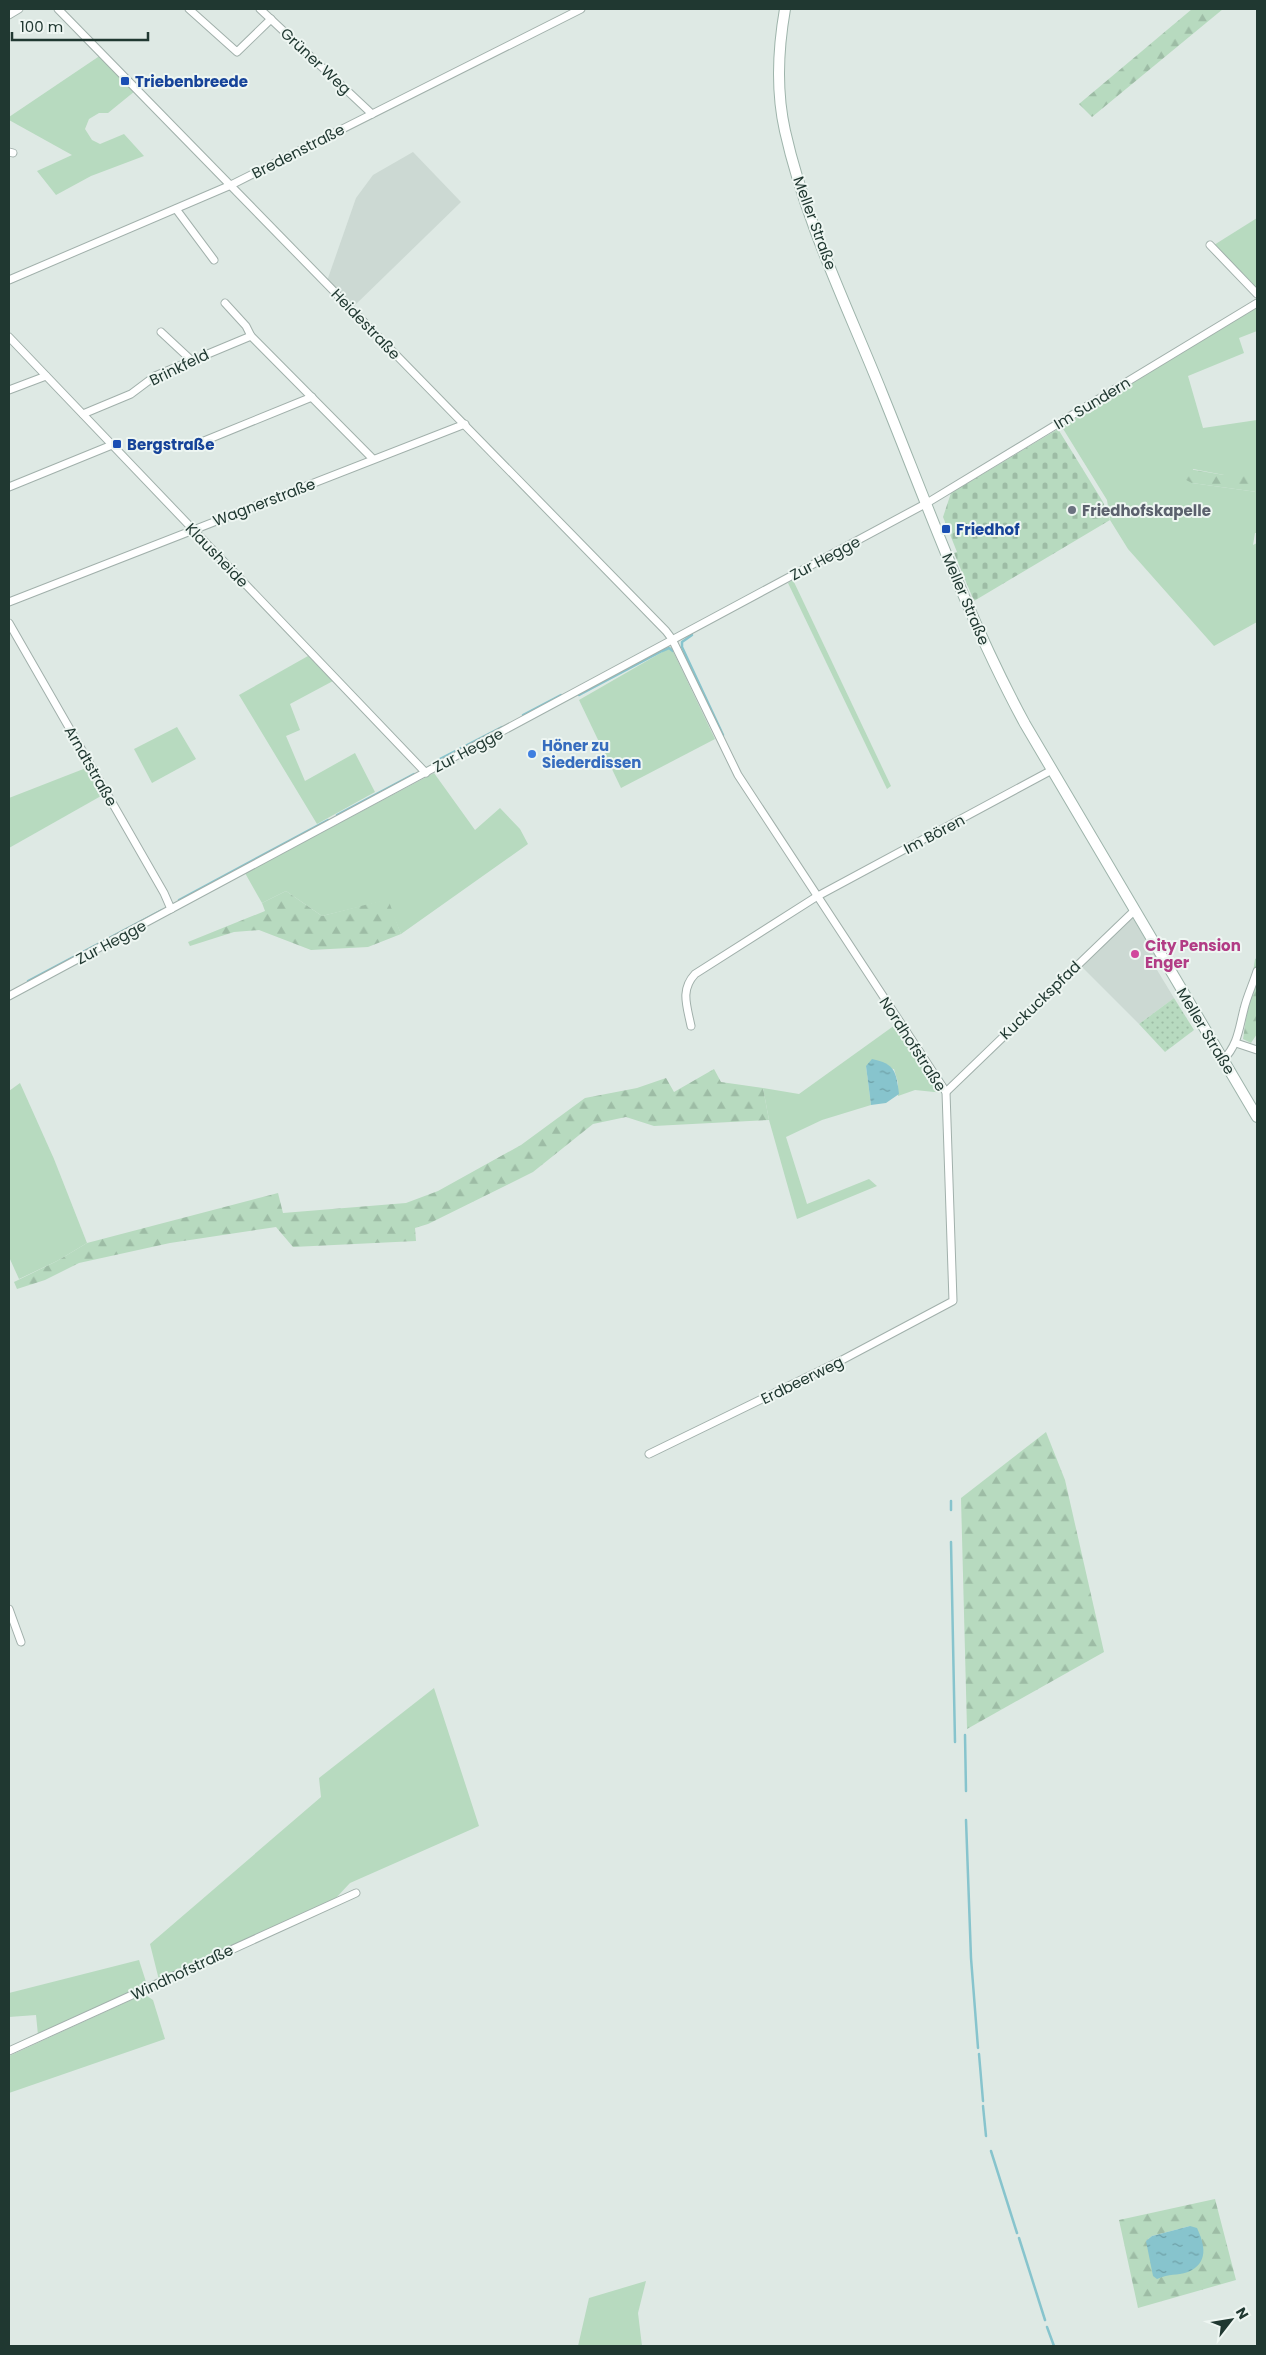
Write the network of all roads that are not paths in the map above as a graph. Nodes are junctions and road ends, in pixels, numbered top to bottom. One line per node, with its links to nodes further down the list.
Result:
1 (19, 9): 7 (street)
2 (58, 9): 10 (street, Heidestraße)
3 (189, 9): 8 (street)
4 (260, 9): 8 (street, Grüner Weg)
5 (581, 9): 9 (street, Bredenstraße)
6 (785, 9): 31 (main road, Meller Straße)
7 (9, 15)
8 (271, 19): 9 (street, Grüner Weg)
9 (372, 114): 10 (street, Bredenstraße)
10 (231, 185): 11 (street, Bredenstraße); 26 (street, Heidestraße)
11 (176, 209): 13 (street); 14 (street, Bredenstraße)
12 (1210, 244): 15 (street)
13 (214, 260)
14 (9, 280)
15 (1257, 294)
16 (225, 303): 19 (street)
17 (1257, 303): 31 (street, Im Sundern)
18 (162, 332): 21 (street)
19 (251, 336): 21 (street, Brinkfeld); 24 (street)
20 (9, 337): 22 (street, Klausheide)
21 (190, 359): 25 (street, Brinkfeld)
22 (46, 376): 23 (street); 25 (street, Klausheide)
23 (9, 390)
24 (312, 397): 27 (street); 29 (street)
25 (83, 414): 28 (street, Klausheide)
26 (464, 424): 29 (street, Wagnerstraße); 35 (street, Heidestraße)
27 (204, 441)
28 (112, 445): 30 (street); 32 (street, Klausheide)
29 (373, 460): 32 (street, Wagnerstraße)
30 (9, 487)
31 (927, 503): 35 (street, Zur Hegge); 36 (main road, Meller Straße)
32 (194, 530): 33 (street, Wagnerstraße); 37 (street, Klausheide)
33 (9, 602)
34 (9, 623): 39 (street, Arndtstraße)
35 (672, 639): 37 (street, Zur Hegge); 38 (street, Nordhofstraße)
36 (1052, 770): 38 (street, Im Bören); 40 (main road, Meller Straße)
37 (426, 773): 39 (street, Zur Hegge)
38 (816, 897): 43 (street); 47 (street, Nordhofstraße)
39 (171, 909): 42 (street, Zur Hegge)
40 (1135, 910): 46 (main road, Meller Straße); 47 (street, Kuckuckspfad)
41 (1257, 971): 44 (street)
42 (9, 996)
43 (691, 1026)
44 (1236, 1043): 45 (street); 46 (street)
45 (1257, 1050)
46 (1224, 1060): 48 (main road, Meller Straße)
47 (946, 1092): 49 (street, Nordhofstraße)
48 (1257, 1117)
49 (953, 1301): 50 (street, Erdbeerweg)
50 (649, 1454)
51 (9, 1610): 52 (street)
52 (21, 1642)
53 (356, 1893): 54 (street, Windhofstraße)
54 (9, 2051)

